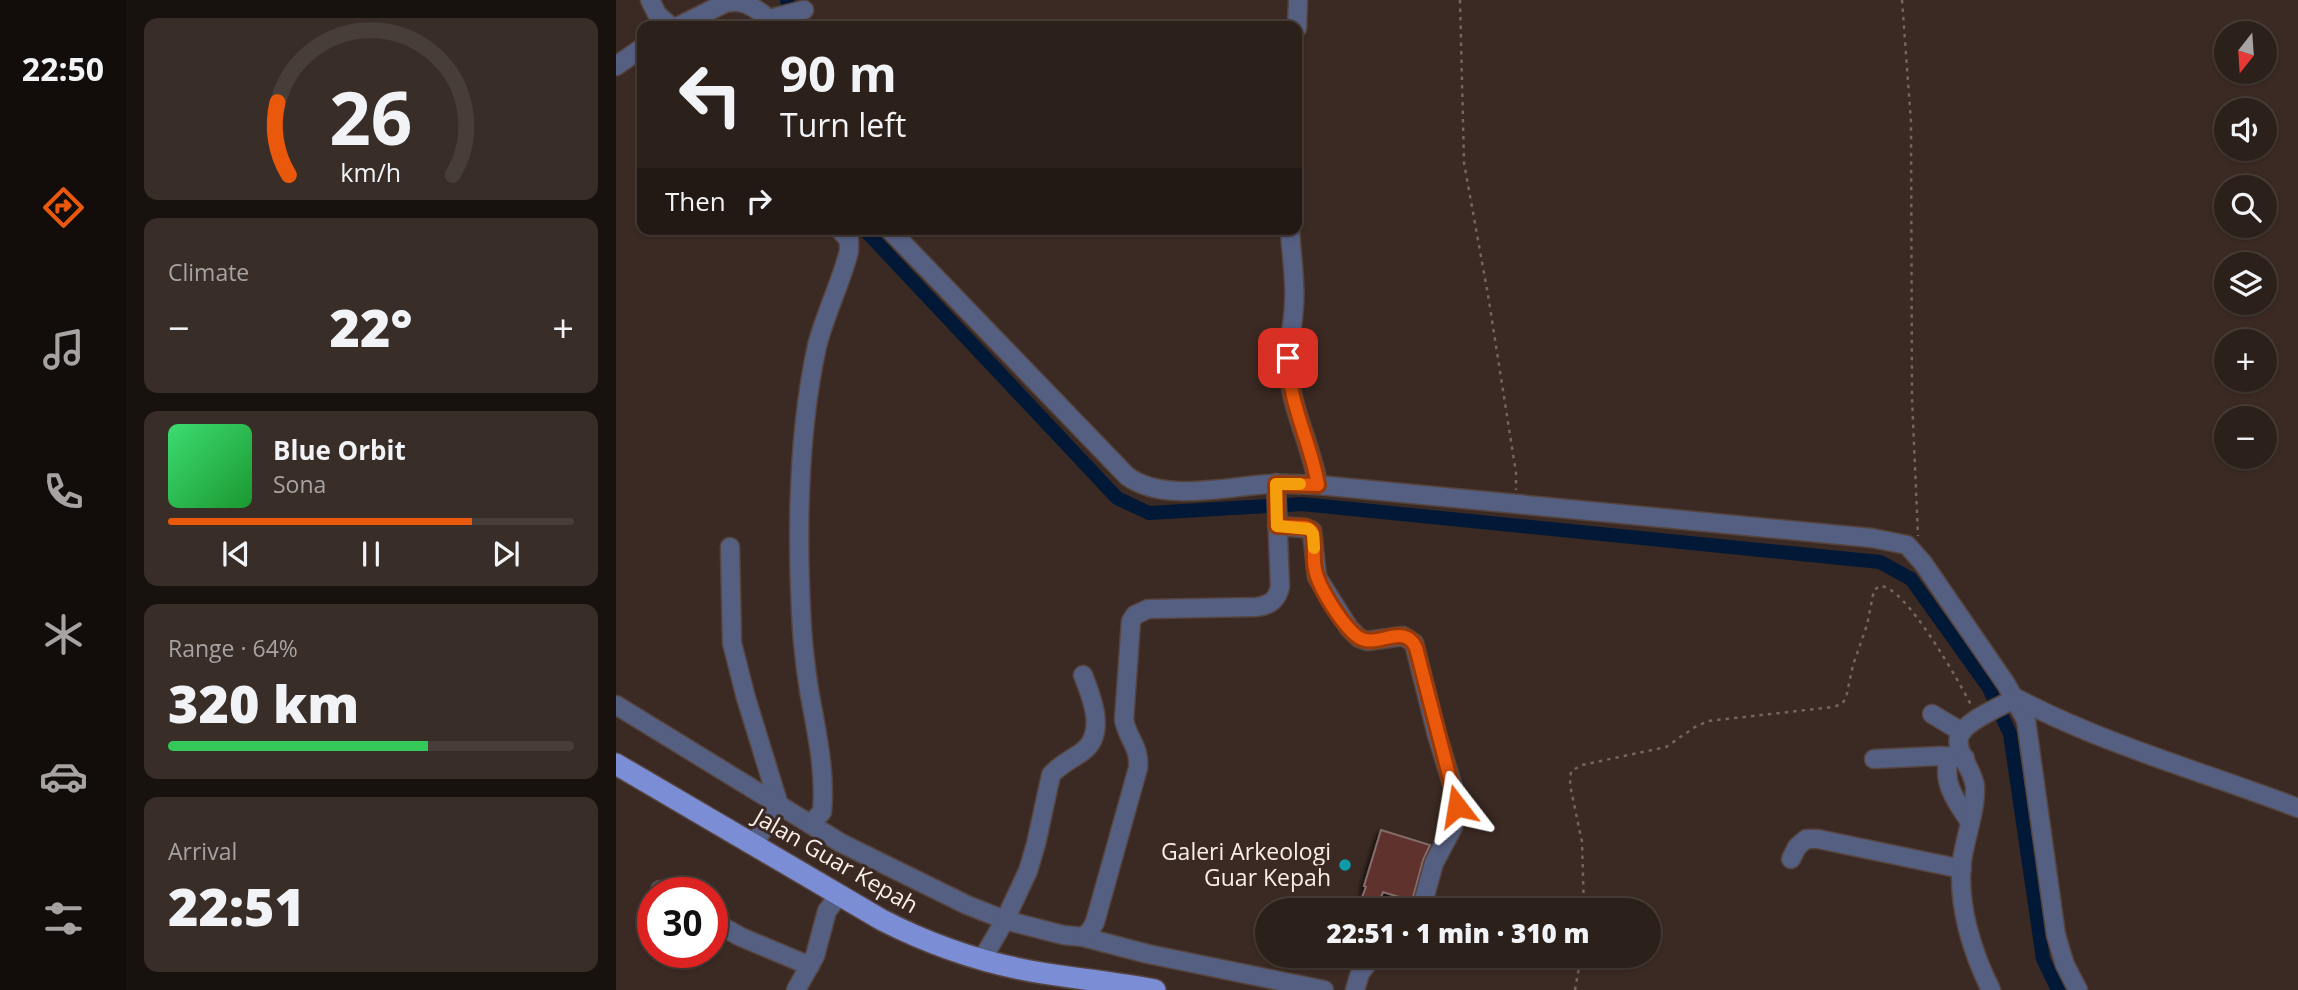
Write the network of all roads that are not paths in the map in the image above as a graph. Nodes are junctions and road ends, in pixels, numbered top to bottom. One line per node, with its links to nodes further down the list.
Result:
1 (650, 0): 5 (street)
2 (1298, 0): 7 (street)
3 (802, 12): 4 (street)
4 (765, 15): 6 (street)
5 (665, 21)
6 (689, 21)
7 (1297, 21)
8 (637, 51): 9 (street)
9 (616, 65)
10 (844, 235): 28 (street)
11 (895, 235): 14 (street)
12 (1290, 235): 13 (street)
13 (1318, 485): 14 (street); 18 (street)
14 (1276, 489): 15 (street)
15 (1277, 522): 32 (street); 36 (street)
16 (730, 547): 25 (street)
17 (1083, 675): 34 (street)
18 (2016, 698): 21 (street); 26 (street); 47 (street)
19 (616, 705): 25 (street)
20 (1932, 714): 21 (street)
21 (1962, 732): 22 (street)
22 (1958, 757): 23 (street); 27 (street); 27 (street)
23 (1874, 759)
24 (616, 764): 29 (main road, Jalan Guar Kepah)
25 (779, 805): 28 (street); 29 (street)
26 (2298, 808)
27 (1970, 822): 31 (street)
28 (810, 824): 34 (street)
29 (752, 845): 33 (main road, Jalan Guar Kepah)
30 (1791, 859): 31 (street)
31 (1962, 869): 46 (street)
32 (1425, 898)
33 (833, 903): 37 (main road, Jalan Guar Kepah); 38 (street)
34 (1002, 924): 36 (street); 37 (street)
35 (728, 930): 38 (street)
36 (1083, 937): 44 (street)
37 (985, 955): 40 (main road, Jalan Guar Kepah)
38 (813, 961): 41 (street)
39 (1364, 968): 45 (street)
40 (1042, 973): 42 (main road, Jalan Guar Kepah); 43 (main road, Jalan Guar Kepah)
41 (796, 990)
42 (1094, 990)
43 (1155, 990)
44 (1324, 990)
45 (1355, 990)
46 (1991, 990)
47 (2078, 990)

